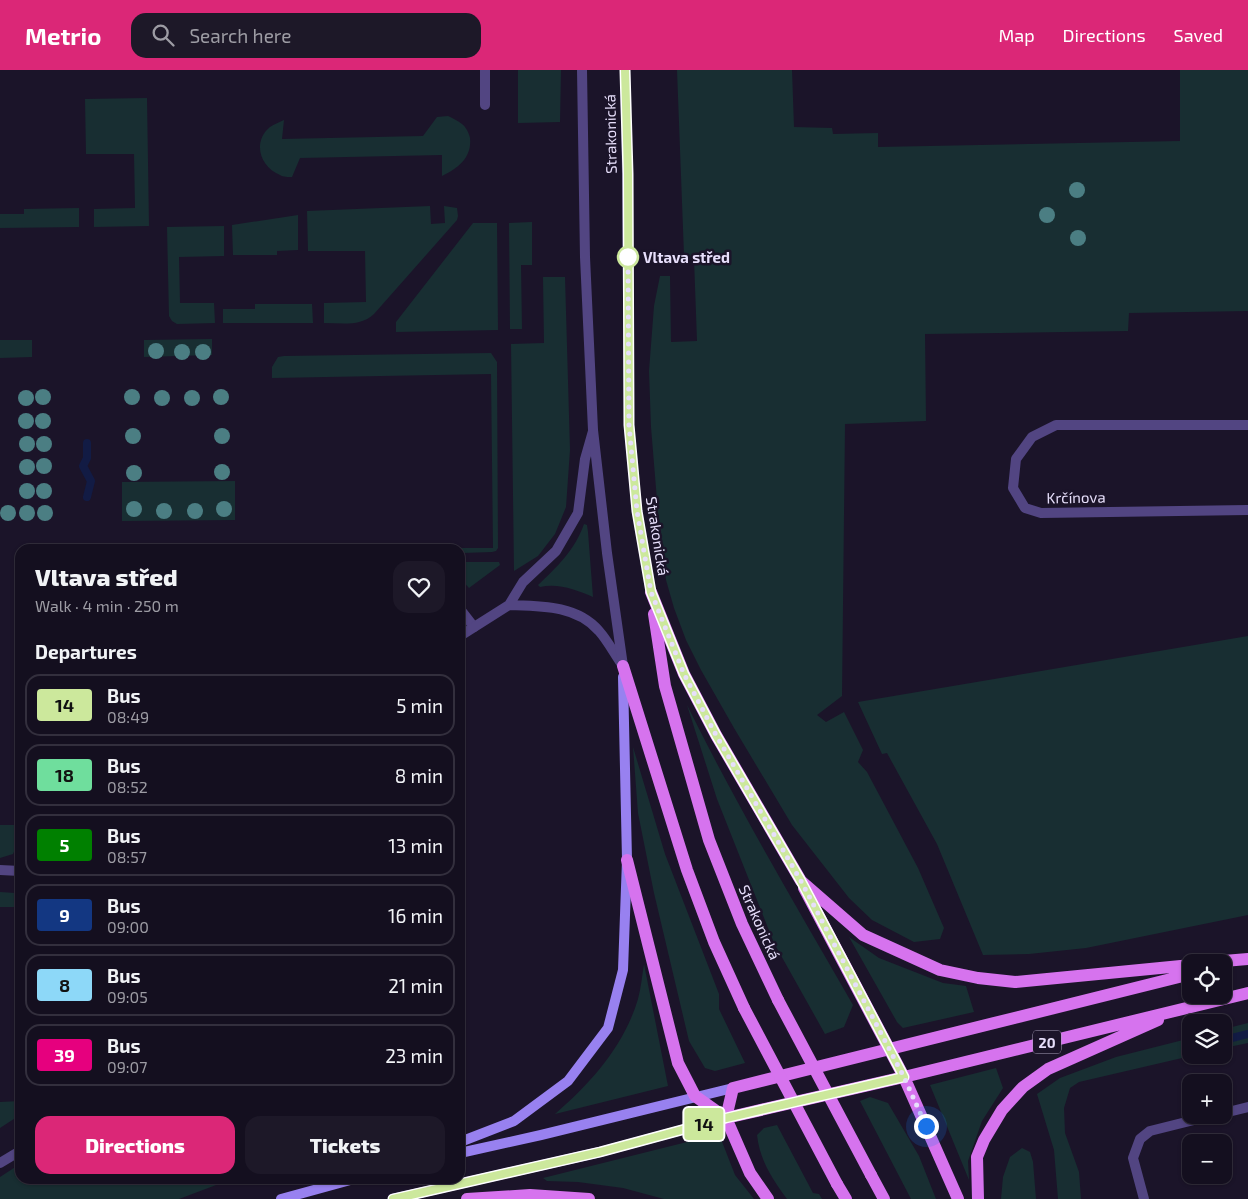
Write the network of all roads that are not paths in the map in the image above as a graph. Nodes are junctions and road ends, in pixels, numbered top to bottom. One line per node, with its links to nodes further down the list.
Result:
1 (485, 70): 4 (street)
2 (582, 70): 6 (street, Strakonická)
3 (625, 70): 8 (street, Strakonická)
4 (485, 105)
5 (1248, 425): 7 (street, Krčínova)
6 (593, 430): 9 (street); 13 (street, Strakonická)
7 (1248, 510)
8 (651, 592): 17 (main road); 46 (main road, Strakonická, bridge)
9 (508, 605): 11 (street); 13 (street)
10 (465, 615): 11 (street)
11 (474, 627): 12 (street)
12 (465, 633)
13 (623, 666): 14 (main road); 45 (main road, Strakonická, bridge)
14 (628, 860): 28 (main road); 33 (main road)
15 (0, 870): 16 (street)
16 (15, 871)
17 (801, 881): 21 (main road); 25 (main road)
18 (1248, 960): 19 (main road); 20 (main road)
19 (1232, 961)
20 (1232, 964)
21 (1182, 965)
22 (1182, 976): 25 (main road, 20)
23 (1248, 993): 24 (main road, 20)
24 (1189, 1006): 26 (main road, 20); 48 (main road)
25 (888, 1048): 26 (main road); 27 (main road, 20)
26 (904, 1077): 31 (main road, 20); 47 (main road)
27 (733, 1088): 28 (main road); 31 (main road)
28 (695, 1096): 31 (main road); 34 (main road)
29 (1248, 1107): 30 (street)
30 (1232, 1111)
31 (726, 1118): 37 (main road); 44 (main road)
32 (1182, 1123): 49 (street)
33 (465, 1140)
34 (465, 1152)
35 (15, 1154): 36 (street)
36 (0, 1163)
37 (465, 1183)
38 (336, 1184): 40 (main road)
39 (459, 1184): 41 (main road)
40 (281, 1199)
41 (393, 1199)
42 (467, 1199): 43 (main road)
43 (590, 1199)
44 (768, 1199)
45 (846, 1199)
46 (884, 1199)
47 (958, 1199)
48 (978, 1199)
49 (1144, 1199)

